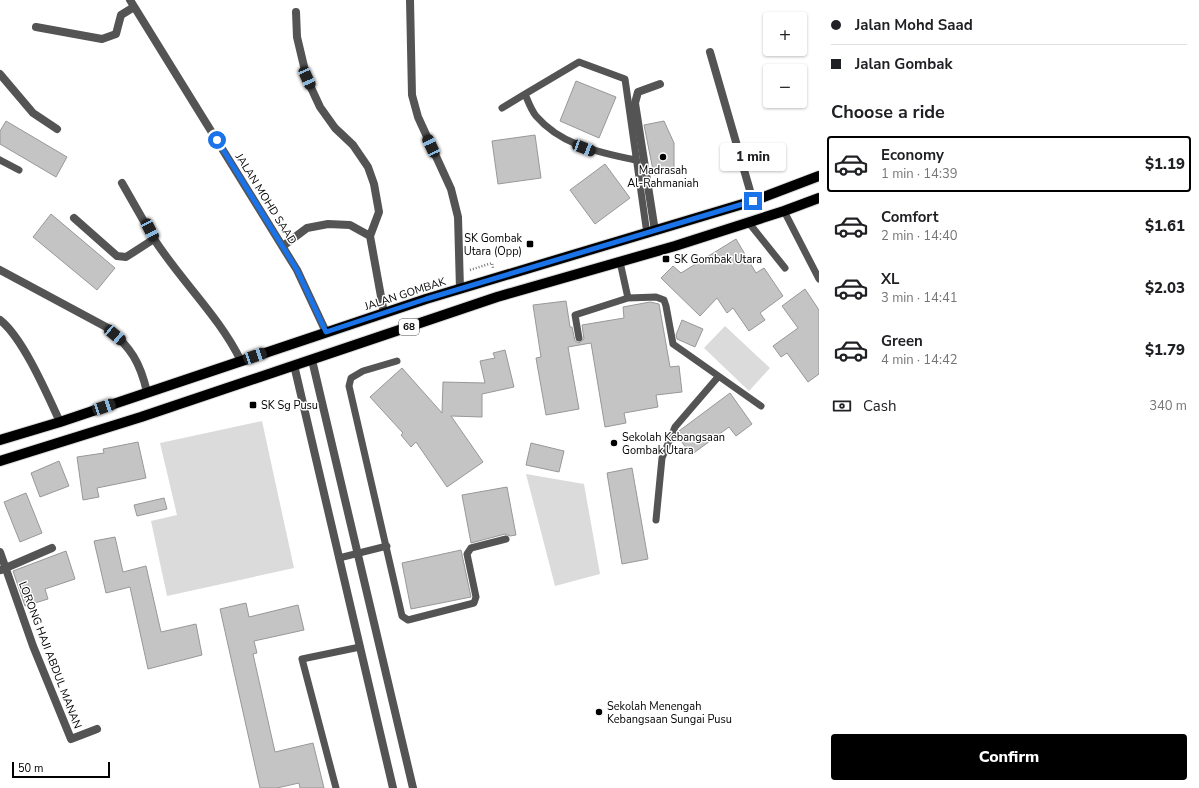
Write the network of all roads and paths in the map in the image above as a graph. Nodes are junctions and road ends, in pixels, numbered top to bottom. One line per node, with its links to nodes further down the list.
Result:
1 (410, 0): 31 (street)
2 (132, 3): 4 (street); 24 (street, JALAN MOHD SAAD)
3 (296, 12): 22 (street)
4 (36, 27)
5 (710, 52): 17 (street)
6 (0, 74): 10 (street)
7 (660, 84): 21 (street)
8 (525, 94): 9 (lane); 12 (lane); 12 (lane)
9 (502, 108)
10 (57, 129)
11 (0, 160): 13 (lane)
12 (635, 160): 21 (lane)
13 (19, 170)
14 (819, 176): 17 (main road, JALAN GOMBAK / 68)
15 (122, 182): 23 (street)
16 (819, 198): 18 (main road, 68)
17 (753, 201): 21 (main road, JALAN GOMBAK / 68)
18 (784, 212): 20 (main road, 68); 30 (lane)
19 (74, 218): 23 (street)
20 (749, 223): 25 (main road, 68); 27 (lane)
21 (651, 233): 31 (main road, JALAN GOMBAK / 68)
22 (370, 236): 24 (street); 33 (street)
23 (154, 238): 38 (street)
24 (283, 246): 35 (street, JALAN MOHD SAAD)
25 (620, 262): 32 (lane); 37 (main road, 68)
26 (492, 263): 29 (path)
27 (785, 268)
28 (0, 270): 42 (street)
29 (470, 270)
30 (819, 279)
31 (460, 289): 33 (main road, JALAN GOMBAK / 68)
32 (628, 298): 36 (lane); 41 (lane)
33 (384, 313): 35 (main road, JALAN GOMBAK / 68)
34 (0, 320): 44 (street)
35 (326, 332): 38 (main road, JALAN GOMBAK / 68)
36 (579, 338)
37 (312, 360): 40 (main road, 68); 52 (street)
38 (241, 361): 42 (main road, JALAN GOMBAK / 68)
39 (397, 361): 49 (lane)
40 (294, 365): 46 (main road, 68); 53 (street)
41 (718, 377): 43 (lane); 47 (lane)
42 (147, 392): 44 (main road, JALAN GOMBAK / 68)
43 (761, 406)
44 (60, 422): 45 (main road, JALAN GOMBAK / 68)
45 (0, 440)
46 (0, 461)
47 (656, 520)
48 (506, 539): 49 (lane)
49 (387, 546): 52 (lane)
50 (52, 548): 54 (street)
51 (0, 552): 54 (street, LORONG HAJI ABDUL MANAN)
52 (357, 553): 53 (lane); 59 (street)
53 (339, 558): 55 (street)
54 (2, 569): 56 (street, LORONG HAJI ABDUL MANAN)
55 (360, 647): 57 (lane); 58 (street)
56 (97, 729)
57 (336, 788)
58 (393, 788)
59 (413, 788)

